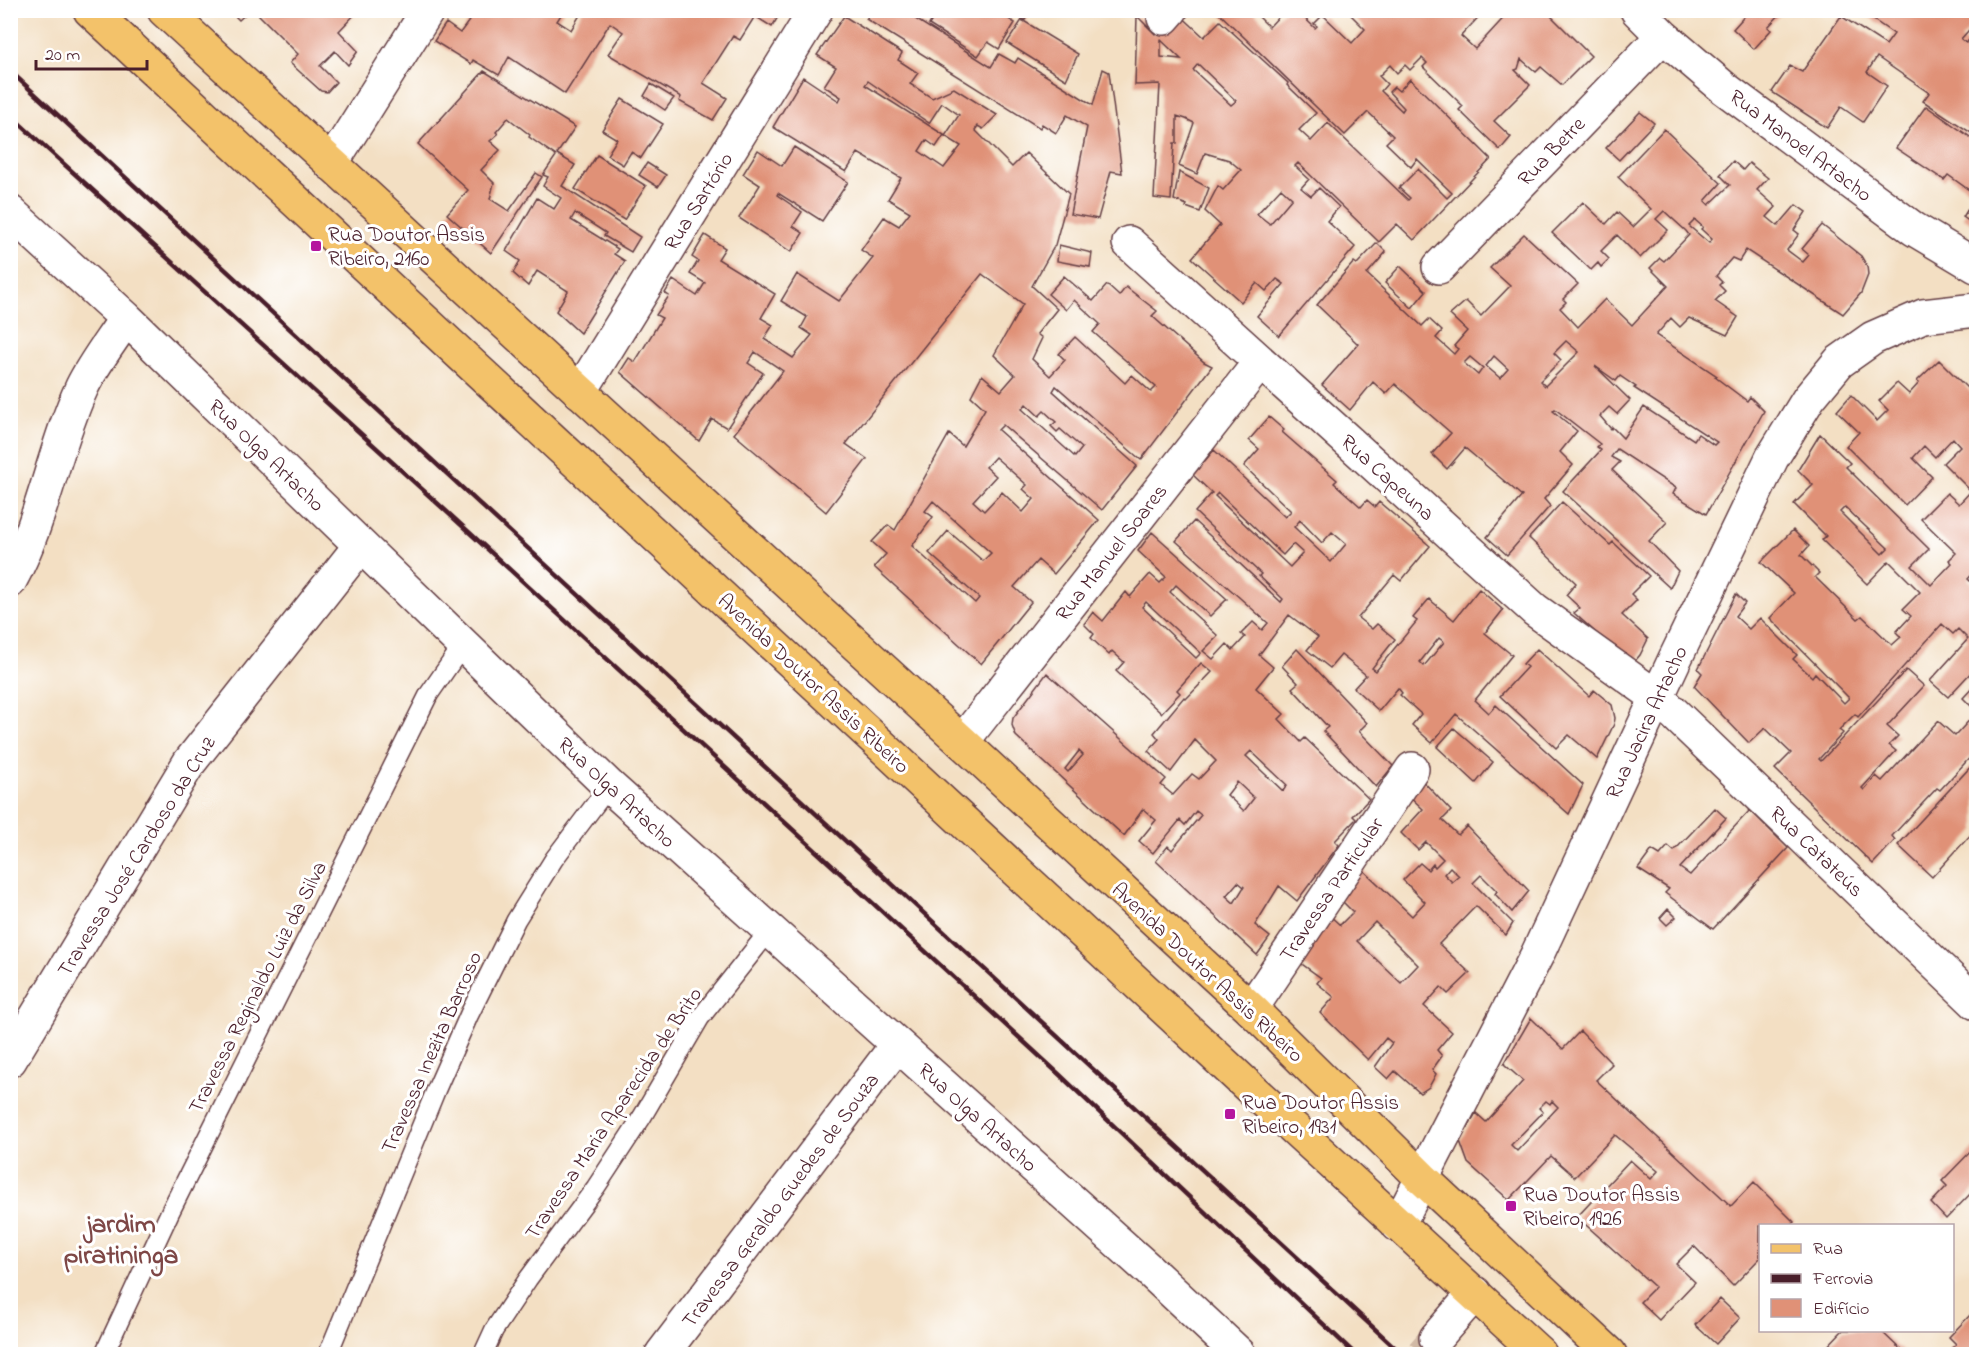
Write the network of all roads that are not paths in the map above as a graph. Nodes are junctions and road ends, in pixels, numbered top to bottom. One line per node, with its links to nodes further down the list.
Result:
1 (90, 10): 29 (main road, Avenida Doutor Assis Ribeiro)
2 (164, 10): 7 (main road, Avenida Doutor Assis Ribeiro)
3 (428, 10): 7 (street)
4 (816, 10): 15 (street, Rua Sartório)
5 (1637, 10): 6 (street, Rua Manoel Artacho)
6 (1663, 36): 10 (street, Rua Manoel Artacho); 11 (street, Rua Betre)
7 (331, 164): 15 (main road, Avenida Doutor Assis Ribeiro)
8 (10, 212): 13 (street, Rua Olga Artacho)
9 (1129, 243): 14 (street, Rua Capeuna)
10 (1977, 266)
11 (1439, 267)
12 (1977, 310): 19 (street, Rua Jacira Artacho)
13 (126, 318): 16 (street, Rua Olga Artacho); 17 (street)
14 (1260, 362): 19 (street, Rua Capeuna); 20 (street, Rua Manuel Soares)
15 (580, 392): 20 (main road, Avenida Doutor Assis Ribeiro)
16 (360, 546): 18 (street, Rua Olga Artacho); 27 (street, Travessa José Cardoso da Cruz)
17 (10, 581)
18 (463, 645): 22 (street, Rua Olga Artacho); 32 (lane, Travessa Reginaldo Luiz da Silva)
19 (1658, 698): 24 (street, Rua Catateús); 28 (street, Rua Jacira Artacho)
20 (962, 742): 25 (main road, Avenida Doutor Assis Ribeiro)
21 (1412, 769): 25 (street, Travessa Particular)
22 (609, 786): 23 (street, Rua Olga Artacho); 33 (lane, Travessa Inezita Barroso)
23 (769, 931): 26 (street, Rua Olga Artacho); 34 (lane, Travessa Maria Aparecida de Brito)
24 (1977, 1003)
25 (1251, 1010): 28 (main road, Avenida Doutor Assis Ribeiro)
26 (897, 1045): 35 (street, Travessa Geraldo Guedes de Souza); 36 (street, Rua Olga Artacho)
27 (10, 1060)
28 (1422, 1178): 29 (street, Rua Jacira Artacho); 38 (main road, Avenida Doutor Assis Ribeiro)
29 (1398, 1225): 30 (main road, Avenida Doutor Assis Ribeiro)
30 (1475, 1293): 31 (street); 37 (main road, Avenida Doutor Assis Ribeiro)
31 (1436, 1338)
32 (104, 1354)
33 (328, 1354)
34 (483, 1354)
35 (662, 1354)
36 (1239, 1354)
37 (1540, 1354)
38 (1610, 1354)

